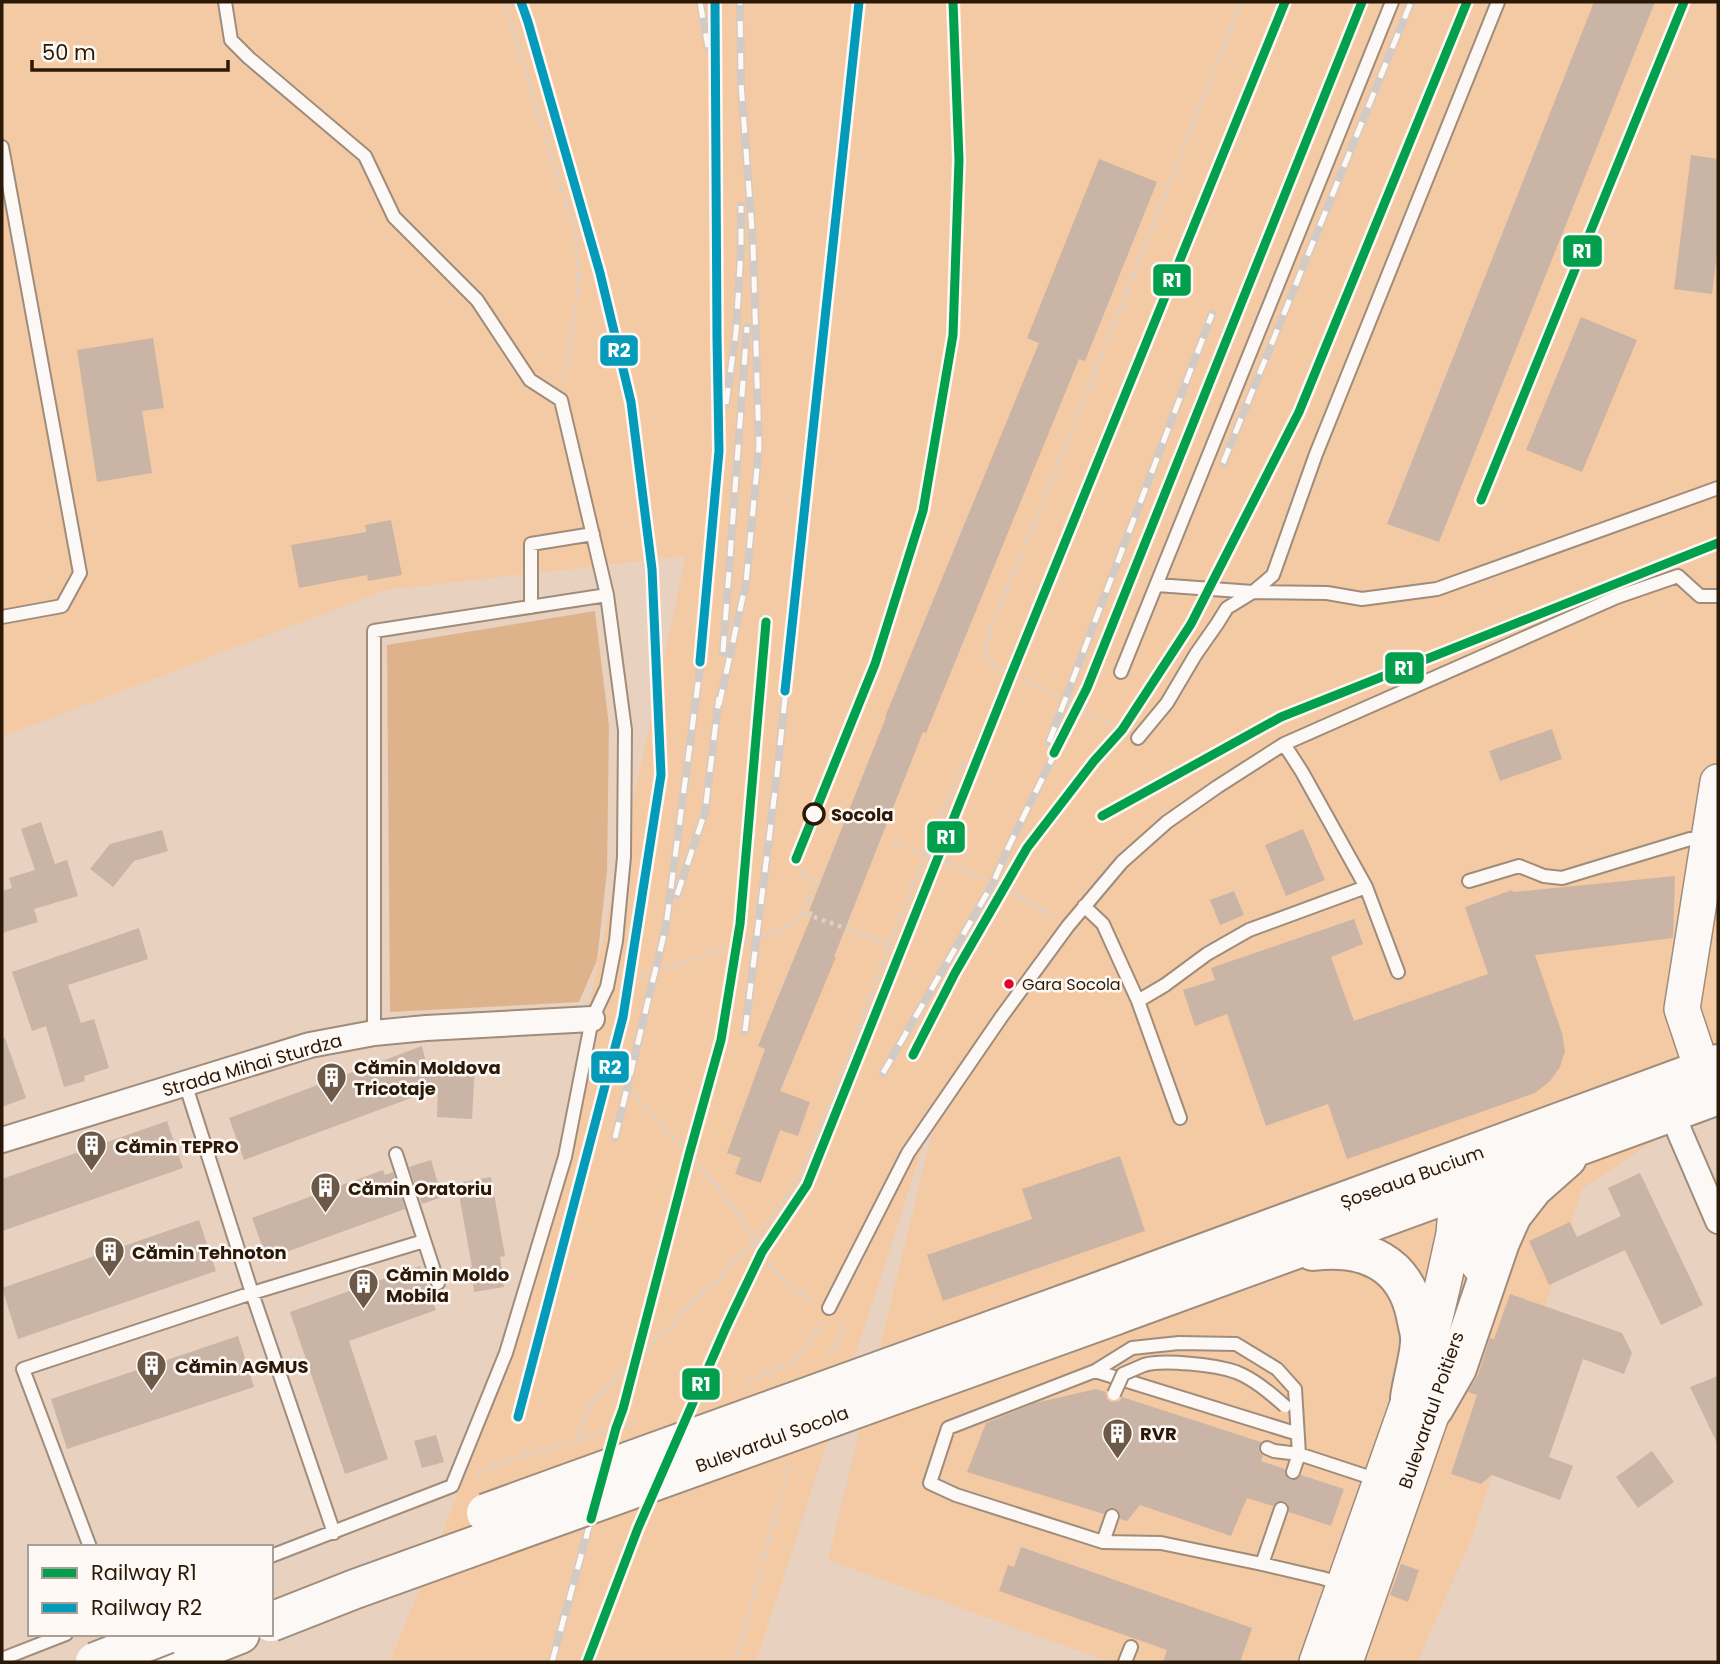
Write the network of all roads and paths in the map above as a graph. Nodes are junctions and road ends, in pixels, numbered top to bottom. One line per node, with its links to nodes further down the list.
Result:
1 (225, 2): 7 (lane)
2 (504, 2): 7 (path)
3 (1241, 2): 17 (path)
4 (1392, 2): 10 (lane)
5 (1498, 2): 11 (lane)
6 (2, 147): 15 (lane)
7 (561, 400): 9 (lane)
8 (1718, 488): 11 (lane)
9 (593, 534): 12 (lane); 14 (lane)
10 (1157, 585): 11 (lane); 16 (lane)
11 (1253, 592): 17 (lane)
12 (607, 596): 14 (lane); 32 (lane)
13 (1718, 596): 18 (lane)
14 (531, 607): 35 (lane)
15 (2, 617)
16 (1121, 672)
17 (1138, 738)
18 (1284, 744): 26 (lane); 27 (lane)
19 (965, 759): 23 (path)
20 (1718, 782): 21 (main road)
21 (1709, 840): 25 (lane); 36 (main road)
22 (895, 843): 23 (path)
23 (927, 853): 29 (path); 30 (path)
24 (800, 874): 28 (path)
25 (1469, 881)
26 (1366, 887): 31 (lane); 33 (lane)
27 (1084, 906): 29 (lane); 33 (lane)
28 (803, 913): 30 (path); 32 (path)
29 (1068, 926): 51 (lane)
30 (889, 944): 46 (path)
31 (1398, 972)
32 (607, 987): 34 (lane)
33 (1138, 1001): 39 (lane)
34 (590, 1032): 35 (street, Strada Mihai Sturdza); 46 (path); 64 (lane)
35 (374, 1033): 37 (street, Strada Mihai Sturdza)
36 (1713, 1082): 38 (main road, Șoseaua Bucium); 43 (main road, Șoseaua Bucium)
37 (185, 1083): 40 (street, Strada Mihai Sturdza); 49 (lane)
38 (1672, 1112): 41 (main road, Șoseaua Bucium); 44 (street)
39 (1180, 1118)
40 (2, 1140)
41 (1581, 1145): 43 (main road, Șoseaua Bucium); 56 (main road)
42 (396, 1154): 45 (lane)
43 (1462, 1174): 47 (main road, Șoseaua Bucium); 50 (main road, Șoseaua Bucium); 56 (main road, Bulevardul Poitiers)
44 (1718, 1221)
45 (424, 1241): 48 (lane); 49 (lane)
46 (755, 1242): 51 (path); 58 (path)
47 (1283, 1254): 50 (main road, Șoseaua Bucium); 56 (main road)
48 (438, 1283)
49 (252, 1293): 67 (lane); 69 (lane)
50 (1111, 1302): 73 (main road, Bulevardul Socola, bridge); 74 (main road, Bulevardul Socola, bridge)
51 (829, 1308): 52 (path); 54 (path)
52 (829, 1358)
53 (1095, 1371): 59 (lane); 59 (lane); 68 (lane)
54 (746, 1383)
55 (1114, 1394): 59 (lane, bridge)
56 (1422, 1403): 63 (main road, Bulevardul Poitiers)
57 (642, 1420): 58 (path)
58 (577, 1441): 64 (path)
59 (1298, 1443): 60 (lane); 62 (lane); 63 (lane)
60 (1267, 1448)
61 (792, 1460): 84 (path)
62 (1293, 1472)
63 (1392, 1485): 72 (main road, Bulevardul Poitiers)
64 (452, 1486): 67 (lane)
65 (1281, 1509): 71 (lane)
66 (1112, 1516): 68 (lane)
67 (334, 1533): 70 (lane)
68 (1103, 1542): 71 (lane)
69 (89, 1545)
70 (273, 1555)
71 (1262, 1564): 72 (lane)
72 (1356, 1589): 86 (main road, Bulevardul Poitiers); 87 (main road, Bulevardul Poitiers)
73 (273, 1592)
74 (273, 1621)
75 (61, 1636): 80 (lane)
76 (122, 1636): 82 (lane)
77 (162, 1636): 81 (main road, bridge)
78 (235, 1636): 83 (main road)
79 (1130, 1647): 85 (lane)
80 (2, 1659)
81 (95, 1662)
82 (129, 1662)
83 (169, 1662)
84 (735, 1662)
85 (1125, 1662)
86 (1317, 1662)
87 (1345, 1662)

